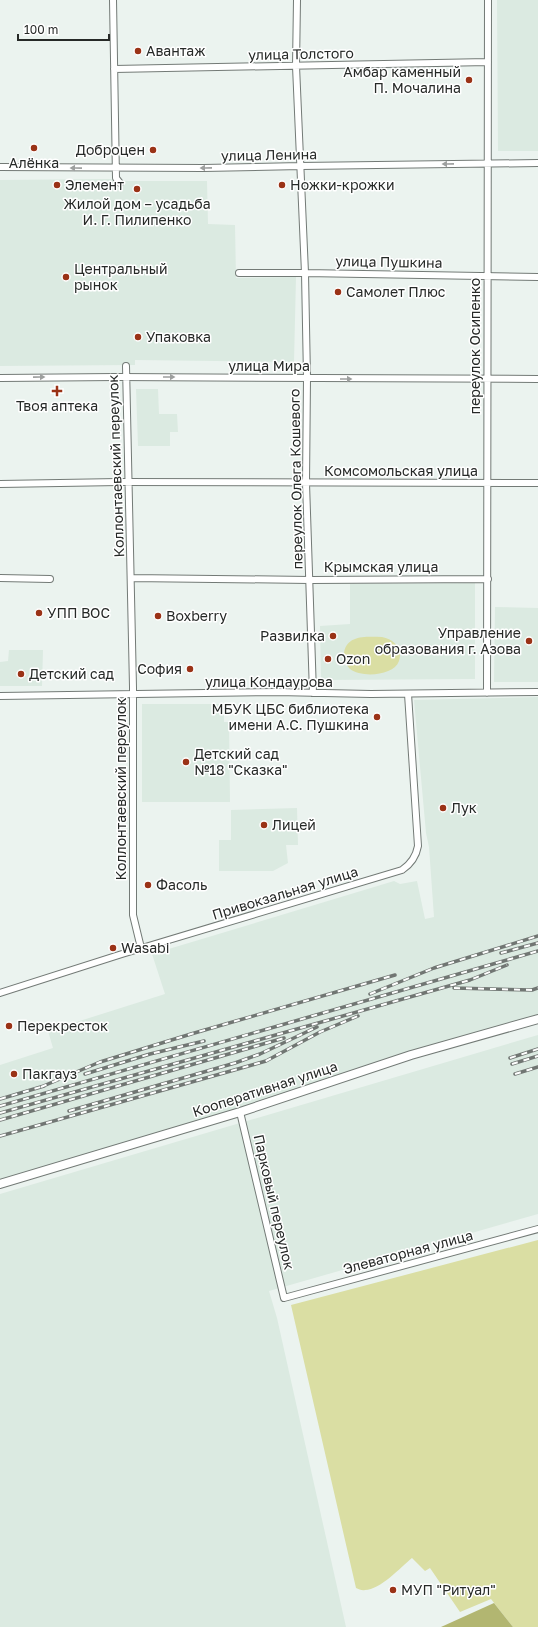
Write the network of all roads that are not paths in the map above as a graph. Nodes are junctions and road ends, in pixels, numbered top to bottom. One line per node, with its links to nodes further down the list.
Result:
1 (113, 0): 6 (street)
2 (297, 0): 5 (street, переулок Олега Кошевого)
3 (488, 0): 4 (street, переулок Осипенко)
4 (488, 62): 5 (street, улица Толстого); 7 (street, переулок Осипенко)
5 (296, 66): 6 (street, улица Толстого); 9 (street, переулок Олега Кошевого)
6 (114, 69): 11 (street)
7 (487, 164): 8 (street, улица Ленина); 9 (street, улица Ленина, one-way to 9); 15 (street, переулок Осипенко)
8 (538, 164)
9 (301, 166): 11 (street, улица Ленина, one-way to 11); 13 (street, переулок Олега Кошевого)
10 (0, 167): 11 (street, улица Ленина, one-way to 10)
11 (116, 168): 12 (street)
12 (120, 183)
13 (305, 273): 14 (street, улица Пушкина); 15 (street, улица Пушкина); 20 (street, переулок Олега Кошевого)
14 (239, 274)
15 (487, 276): 16 (street, улица Пушкина); 21 (street, переулок Осипенко)
16 (538, 277)
17 (126, 366): 18 (street, Коллонтаевский переулок)
18 (125, 377): 19 (street, улица Мира, one-way to 18); 20 (street, улица Мира, one-way to 20); 23 (street, Коллонтаевский переулок)
19 (0, 378)
20 (307, 378): 21 (street, улица Мира, one-way to 21); 25 (street, переулок Олега Кошевого)
21 (486, 380): 22 (street, улица Мира); 24 (street, переулок Осипенко)
22 (538, 380)
23 (129, 482): 25 (street, Комсомольская улица); 27 (street, Комсомольская улица); 29 (street, Коллонтаевский переулок)
24 (487, 482): 25 (street, Комсомольская улица); 26 (street, Комсомольская улица); 31 (street, переулок Осипенко)
25 (306, 483): 32 (street, переулок Олега Кошевого)
26 (538, 483)
27 (0, 484)
28 (0, 578): 30 (street)
29 (131, 578): 32 (street, Крымская улица); 36 (street, Коллонтаевский переулок)
30 (50, 579)
31 (488, 579): 32 (street, Крымская улица); 35 (street, переулок Осипенко)
32 (310, 580): 34 (street, переулок Олега Кошевого)
33 (538, 692): 35 (street, улица Кондаурова)
34 (313, 693): 36 (street, улица Кондаурова); 37 (street, улица Кондаурова)
35 (487, 693): 37 (street, улица Кондаурова)
36 (133, 694): 38 (street, улица Кондаурова); 39 (street, Коллонтаевский переулок)
37 (408, 694): 39 (street, Привокзальная улица)
38 (0, 696)
39 (140, 948): 40 (street, Привокзальная улица)
40 (0, 993)
41 (538, 1019): 42 (main road, Кооперативная улица)
42 (240, 1112): 43 (main road, Кооперативная улица); 45 (street, Парковый переулок)
43 (0, 1184)
44 (538, 1229): 45 (street, Элеваторная улица)
45 (284, 1298)

